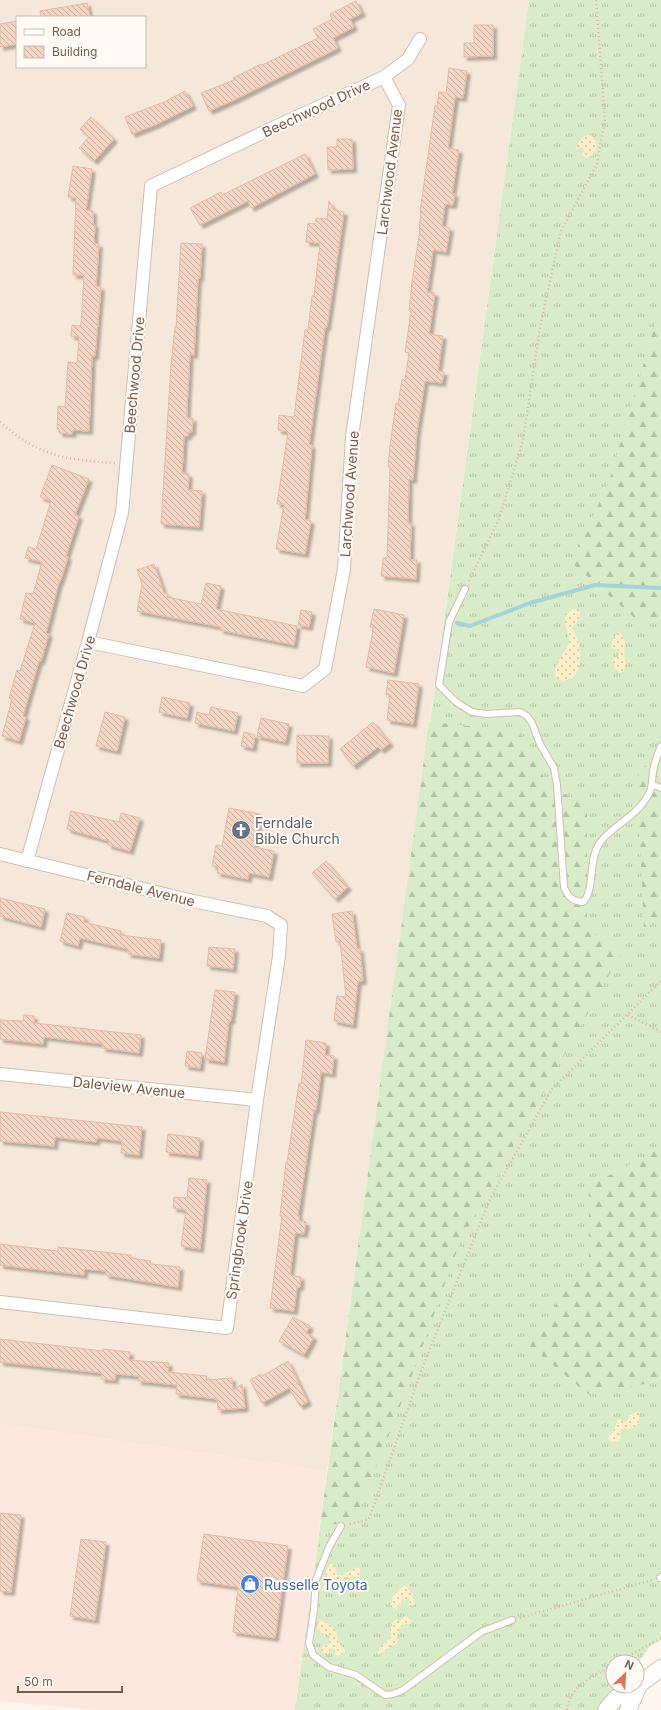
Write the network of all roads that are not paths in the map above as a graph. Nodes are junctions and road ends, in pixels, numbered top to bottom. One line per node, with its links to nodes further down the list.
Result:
1 (420, 39): 2 (street, Beechwood Drive)
2 (384, 76): 4 (street, Beechwood Drive); 4 (street, Larchwood Avenue)
3 (465, 589): 6 (lane)
4 (88, 642): 9 (street, Beechwood Drive)
5 (661, 746): 6 (lane)
6 (653, 785): 7 (lane)
7 (661, 788)
8 (0, 854): 9 (street, Ferndale Avenue)
9 (26, 861): 10 (street, Ferndale Avenue)
10 (281, 925): 12 (street, Springbrook Drive)
11 (0, 1074): 12 (street, Daleview Avenue)
12 (258, 1100): 13 (street, Springbrook Drive)
13 (0, 1302)
14 (341, 1526): 15 (lane)
15 (512, 1620)
16 (661, 1668): 17 (main road)
17 (645, 1681)
18 (623, 1694): 20 (main road)
19 (635, 1694): 21 (main road)
20 (606, 1710)
21 (628, 1710)

